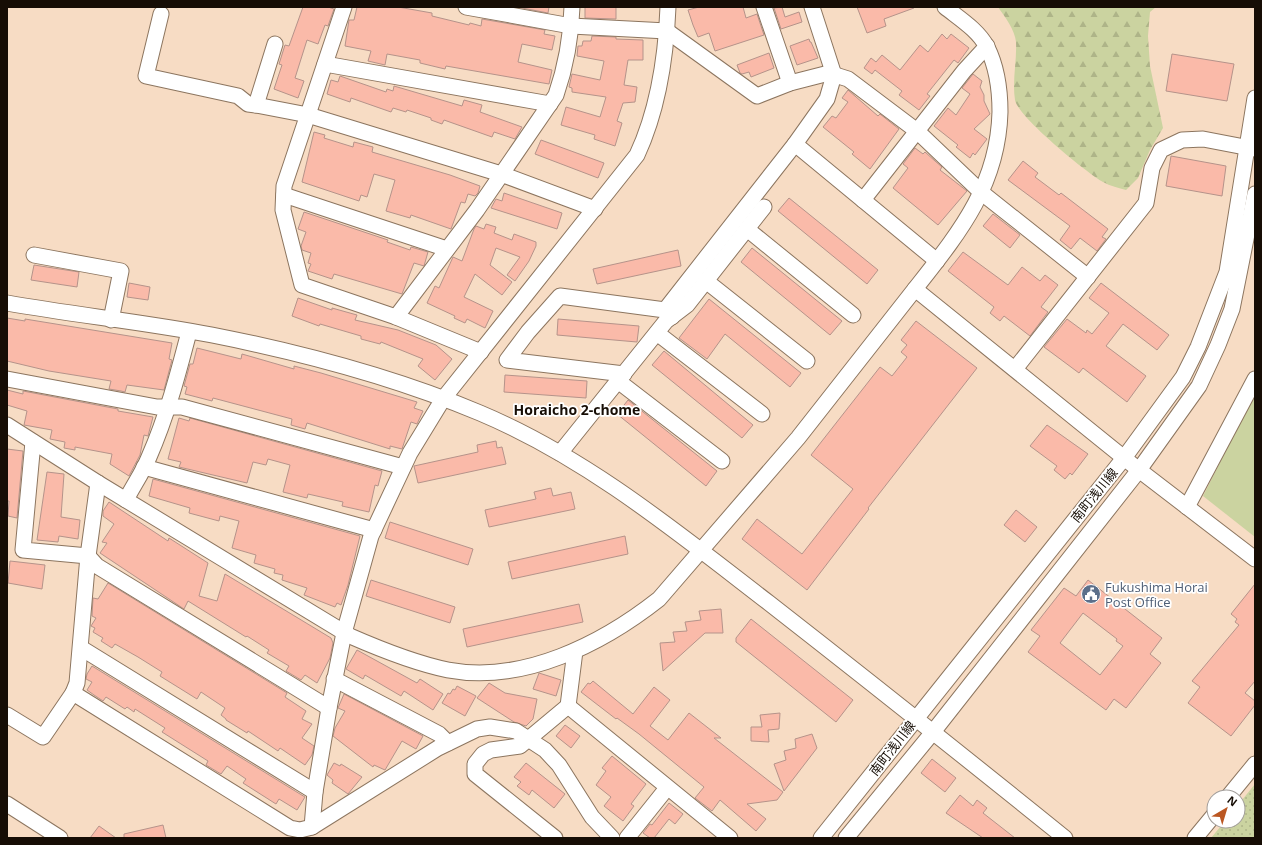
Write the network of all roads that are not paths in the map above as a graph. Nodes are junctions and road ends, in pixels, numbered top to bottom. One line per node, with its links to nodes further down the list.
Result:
1 (344, 7): 13 (street)
2 (466, 7): 9 (street)
3 (572, 7): 9 (street)
4 (668, 7): 10 (street)
5 (764, 7): 15 (street)
6 (812, 7): 14 (street)
7 (945, 7): 12 (street)
8 (161, 14): 18 (street)
9 (571, 26): 10 (street); 17 (street)
10 (667, 31): 15 (street); 29 (street)
11 (276, 44): 18 (street)
12 (987, 46): 20 (street); 24 (street)
13 (325, 64): 17 (street); 19 (street)
14 (834, 75): 15 (street); 20 (street); 21 (street)
15 (790, 83)
16 (1255, 98): 22 (street, 南町浅川線)
17 (550, 104): 23 (street)
18 (256, 106): 19 (street)
19 (308, 115): 23 (street); 26 (street)
20 (917, 131): 24 (street); 27 (street)
21 (795, 144): 27 (street); 38 (street)
22 (1252, 148): 34 (street); 56 (street, 南町浅川線)
23 (501, 174): 29 (street); 31 (street)
24 (982, 193): 33 (street); 34 (street)
25 (1255, 194): 60 (street, 南町浅川線)
26 (284, 195): 31 (street); 40 (street)
27 (863, 200): 33 (street)
28 (764, 207): 30 (street)
29 (595, 209): 44 (street)
30 (747, 229): 35 (street); 39 (street)
31 (447, 249): 40 (street)
32 (34, 255): 41 (street)
33 (937, 261): 36 (street)
34 (1088, 277): 46 (street)
35 (706, 281): 38 (street); 45 (street)
36 (915, 289): 46 (street); 65 (street)
37 (7, 303): 41 (street)
38 (668, 313): 43 (street); 47 (street)
39 (853, 314)
40 (396, 317): 44 (street)
41 (111, 320): 42 (street)
42 (189, 332): 50 (street); 51 (street)
43 (657, 333): 47 (street); 52 (street)
44 (481, 352): 50 (street)
45 (807, 360)
46 (1015, 369): 56 (street)
47 (621, 378): 55 (street); 57 (street)
48 (7, 379): 51 (street)
49 (1255, 379): 63 (street)
50 (443, 399): 55 (street); 59 (street)
51 (168, 408): 58 (street); 59 (street)
52 (762, 414)
53 (7, 425): 54 (street)
54 (33, 442): 61 (street); 66 (street)
55 (560, 453): 65 (street)
56 (1124, 458): 60 (street); 76 (street, 南町浅川線)
57 (722, 461)
58 (144, 467): 62 (street); 64 (street)
59 (403, 467): 64 (street)
60 (1139, 470): 63 (street); 77 (street, 南町浅川線)
61 (98, 483): 62 (street); 66 (street)
62 (126, 500): 68 (street)
63 (1187, 507): 67 (street)
64 (374, 530): 68 (street)
65 (702, 551): 70 (street); 76 (street)
66 (88, 556): 69 (street); 74 (street)
67 (1255, 559)
68 (344, 633): 70 (street); 71 (street)
69 (81, 648): 72 (street); 83 (street)
70 (575, 651): 73 (street)
71 (334, 679): 74 (street); 79 (street)
72 (73, 692): 75 (street); 86 (street)
73 (568, 706): 78 (street); 81 (street)
74 (329, 708): 83 (street)
75 (7, 715)
76 (916, 718): 77 (street); 92 (street, 南町浅川線)
77 (933, 732): 93 (street, 南町浅川線); 94 (street)
78 (530, 739): 79 (street); 88 (street); 89 (street)
79 (448, 743): 86 (street)
80 (1255, 764): 82 (street)
81 (667, 788): 90 (street); 91 (street)
82 (1235, 789)
83 (315, 792): 86 (street)
84 (8, 807): 87 (street)
85 (1206, 825): 95 (street)
86 (312, 827)
87 (60, 838)
88 (555, 838)
89 (612, 838)
90 (627, 838)
91 (730, 838)
92 (821, 838)
93 (846, 838)
94 (1065, 838)
95 (1195, 838)

